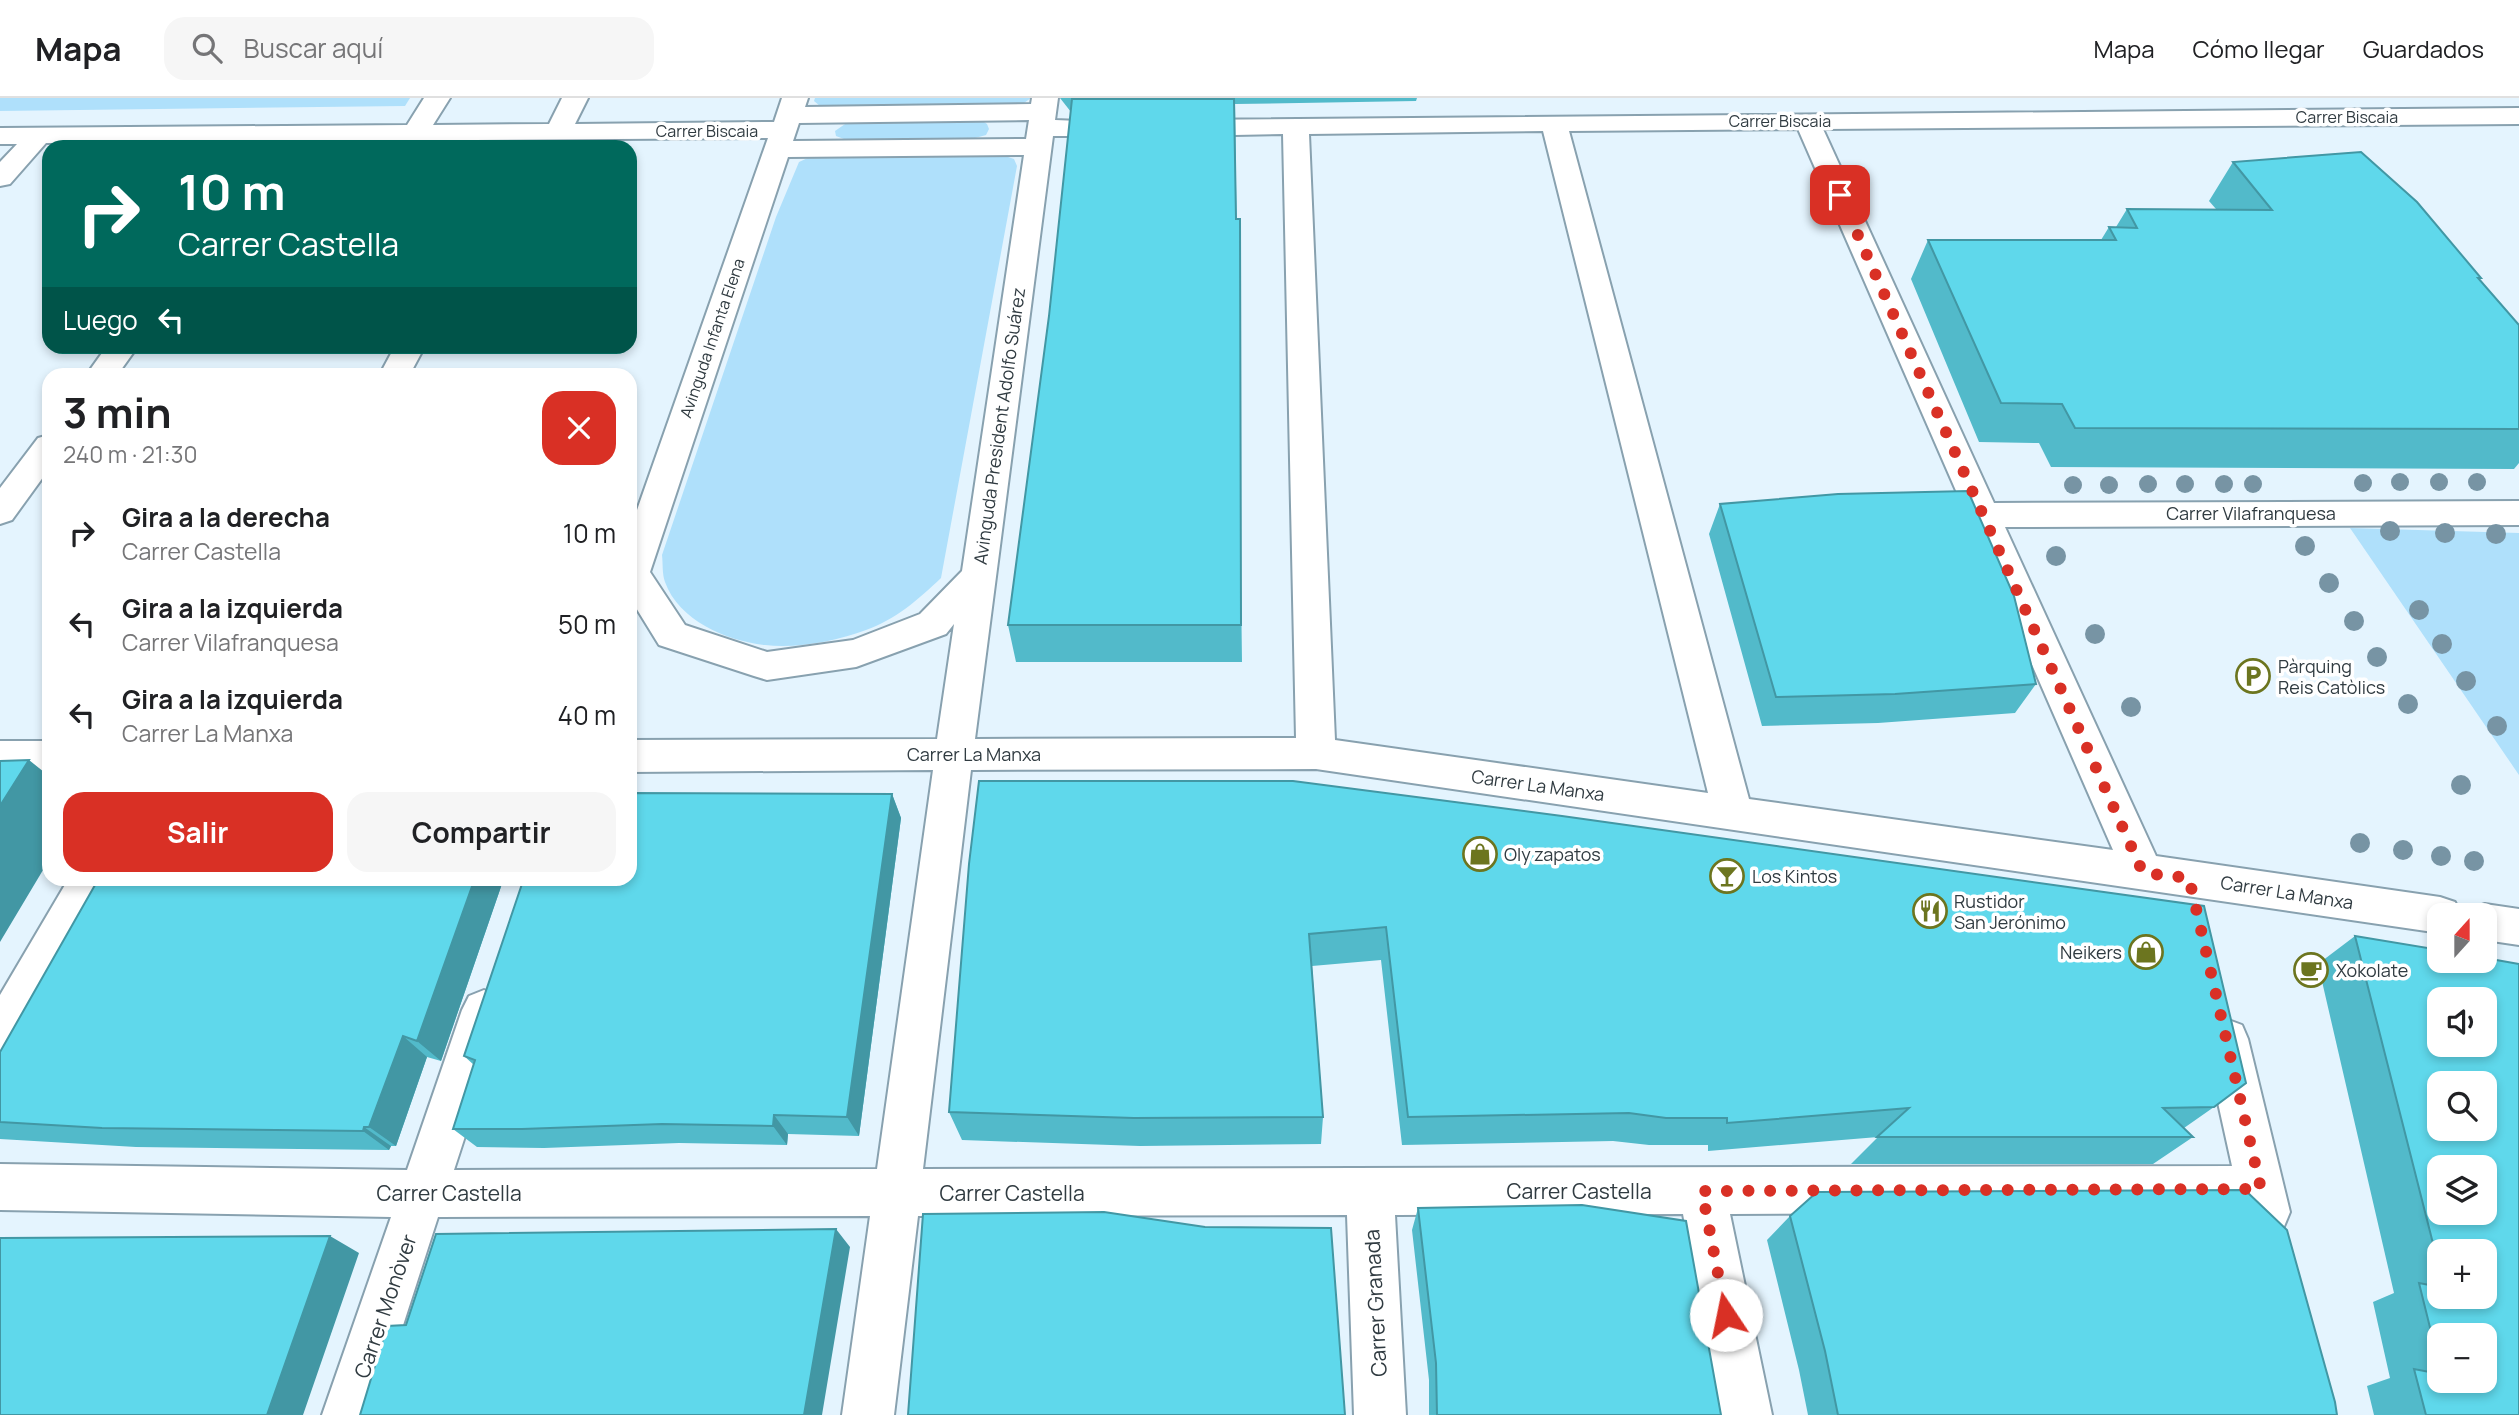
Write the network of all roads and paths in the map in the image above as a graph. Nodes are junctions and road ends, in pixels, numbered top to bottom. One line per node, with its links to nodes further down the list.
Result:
1 (437, 98): 12 (street)
2 (575, 98): 11 (street)
3 (2519, 116): 5 (street, Carrer Biscaia)
4 (1042, 121): 6 (street); 6 (street); 8 (street); 24 (street, Avinguda President Adolfo Suárez)
5 (1807, 121): 7 (street, Carrer Biscaia); 22 (street)
6 (787, 123): 11 (street, Carrer Biscaia); 23 (street, Avinguda Infanta Elena)
7 (1554, 123): 10 (street, Carrer Biscaia); 31 (street)
8 (1139, 128)
9 (1165, 128): 10 (street, Carrer Biscaia)
10 (1296, 128): 26 (street)
11 (558, 132): 17 (street, Carrer Biscaia)
12 (415, 133): 16 (street, Carrer Biscaia); 17 (street, Carrer Biscaia)
13 (0, 136): 14 (street, Carrer Biscaia)
14 (39, 136): 15 (street, Carrer Biscaia); 18 (street)
15 (229, 140)
16 (293, 140)
17 (518, 140)
18 (0, 178)
19 (42, 455): 20 (street)
20 (0, 512)
21 (2519, 513): 22 (street, Carrer Vilafranquesa)
22 (1983, 515): 32 (street)
23 (637, 559)
24 (978, 576): 25 (street); 27 (street, Avinguda President Adolfo Suárez)
25 (637, 585)
26 (1316, 753): 27 (street, Carrer La Manxa); 31 (street, Carrer La Manxa)
27 (954, 755): 28 (street, Carrer La Manxa); 44 (street)
28 (637, 756)
29 (0, 757): 30 (street)
30 (42, 757)
31 (1733, 813): 32 (street, Carrer La Manxa)
32 (2143, 873): 34 (street, Carrer La Manxa)
33 (86, 886): 39 (street)
34 (2427, 914)
35 (2497, 924): 36 (street)
36 (2519, 927)
37 (497, 971): 45 (street, Carrer Monòver)
38 (2217, 999): 41 (street)
39 (0, 1036)
40 (0, 1187): 45 (street, Carrer Castella)
41 (2261, 1189): 43 (street, Carrer Castella); 46 (street)
42 (1370, 1191): 43 (street, Carrer Castella); 44 (street, Carrer Castella); 49 (street, Carrer Granada)
43 (1702, 1191): 50 (street)
44 (897, 1193): 45 (street, Carrer Castella); 48 (street)
45 (422, 1194): 47 (street, Carrer Monòver)
46 (2277, 1255)
47 (348, 1415)
48 (868, 1415)
49 (1380, 1415)
50 (1746, 1415)

